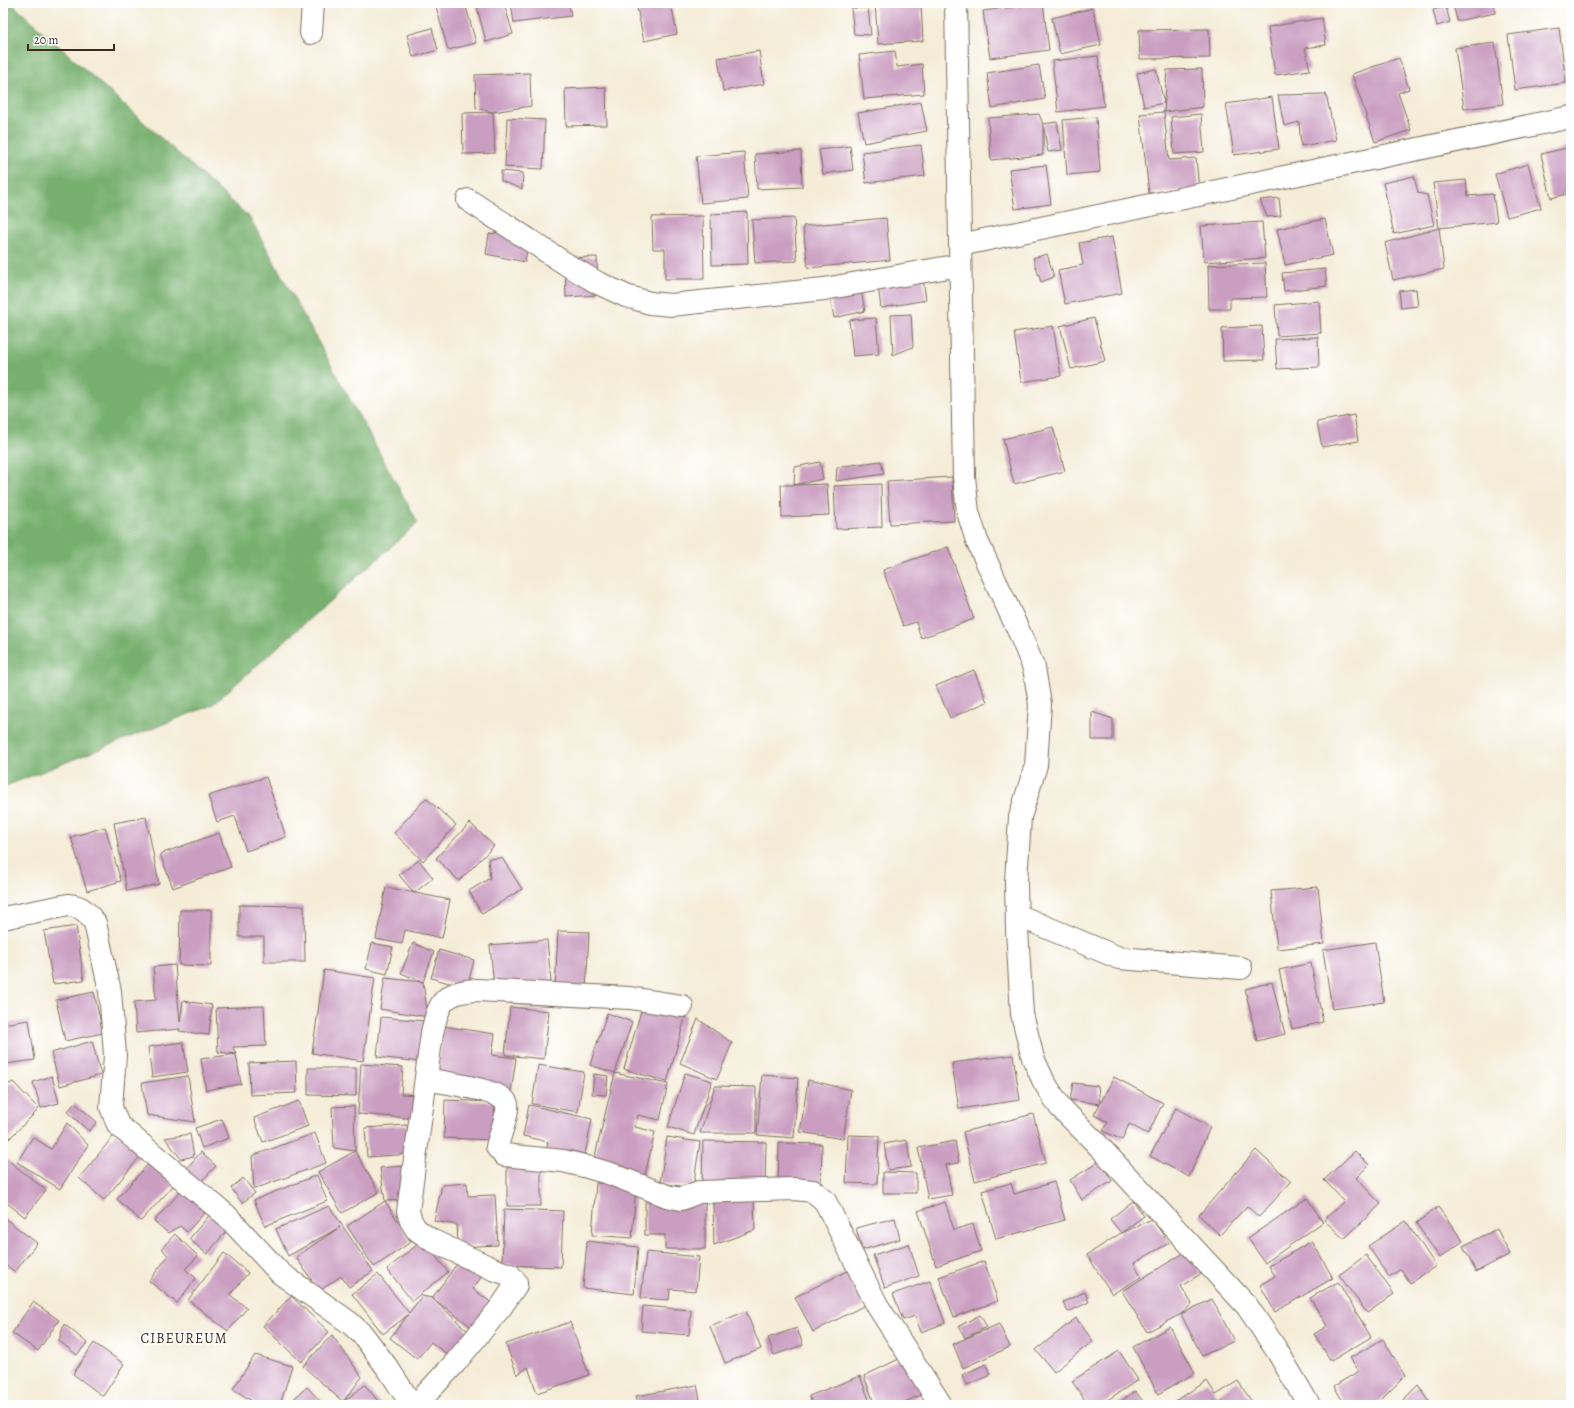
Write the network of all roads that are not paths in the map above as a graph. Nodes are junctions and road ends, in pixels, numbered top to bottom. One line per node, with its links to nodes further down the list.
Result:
1 (313, 3): 3 (street)
2 (956, 3): 6 (street)
3 (311, 33)
4 (1571, 117): 6 (street)
5 (468, 200): 6 (street)
6 (960, 255): 8 (street)
7 (3, 918): 12 (street)
8 (1017, 923): 9 (street); 15 (street)
9 (1241, 968)
10 (682, 1006): 11 (street)
11 (426, 1079): 13 (street); 14 (street)
12 (412, 1405)
13 (416, 1405)
14 (941, 1405)
15 (1309, 1405)

